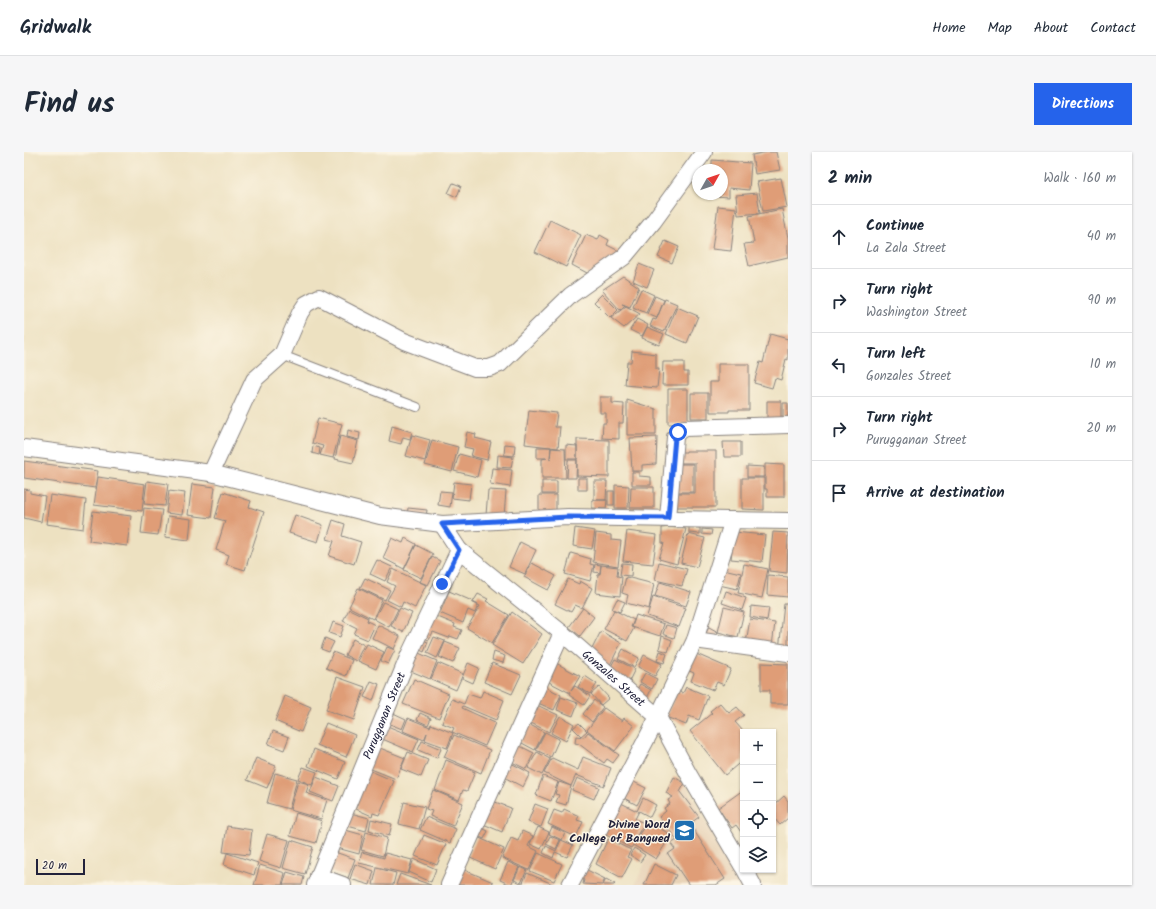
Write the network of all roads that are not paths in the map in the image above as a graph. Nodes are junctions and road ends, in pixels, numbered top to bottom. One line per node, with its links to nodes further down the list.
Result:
1 (704, 152): 2 (street)
2 (282, 355): 3 (lane); 6 (street)
3 (417, 408)
4 (788, 425): 7 (street)
5 (24, 448): 6 (street)
6 (211, 473): 10 (street)
7 (668, 518): 8 (street); 10 (street)
8 (733, 520): 9 (street); 13 (street)
9 (788, 521)
10 (442, 524): 11 (street, Gonzales Street)
11 (459, 550): 12 (street, Gonzales Street); 18 (street, Purugganan Street)
12 (562, 633): 15 (street, Gonzales Street); 20 (street)
13 (695, 640): 14 (street); 15 (street)
14 (788, 654)
15 (658, 717): 16 (street, Gonzales Street); 21 (street)
16 (740, 862)
17 (747, 873): 22 (street)
18 (317, 880): 19 (street)
19 (343, 885)
20 (449, 885)
21 (570, 885)
22 (753, 885)

